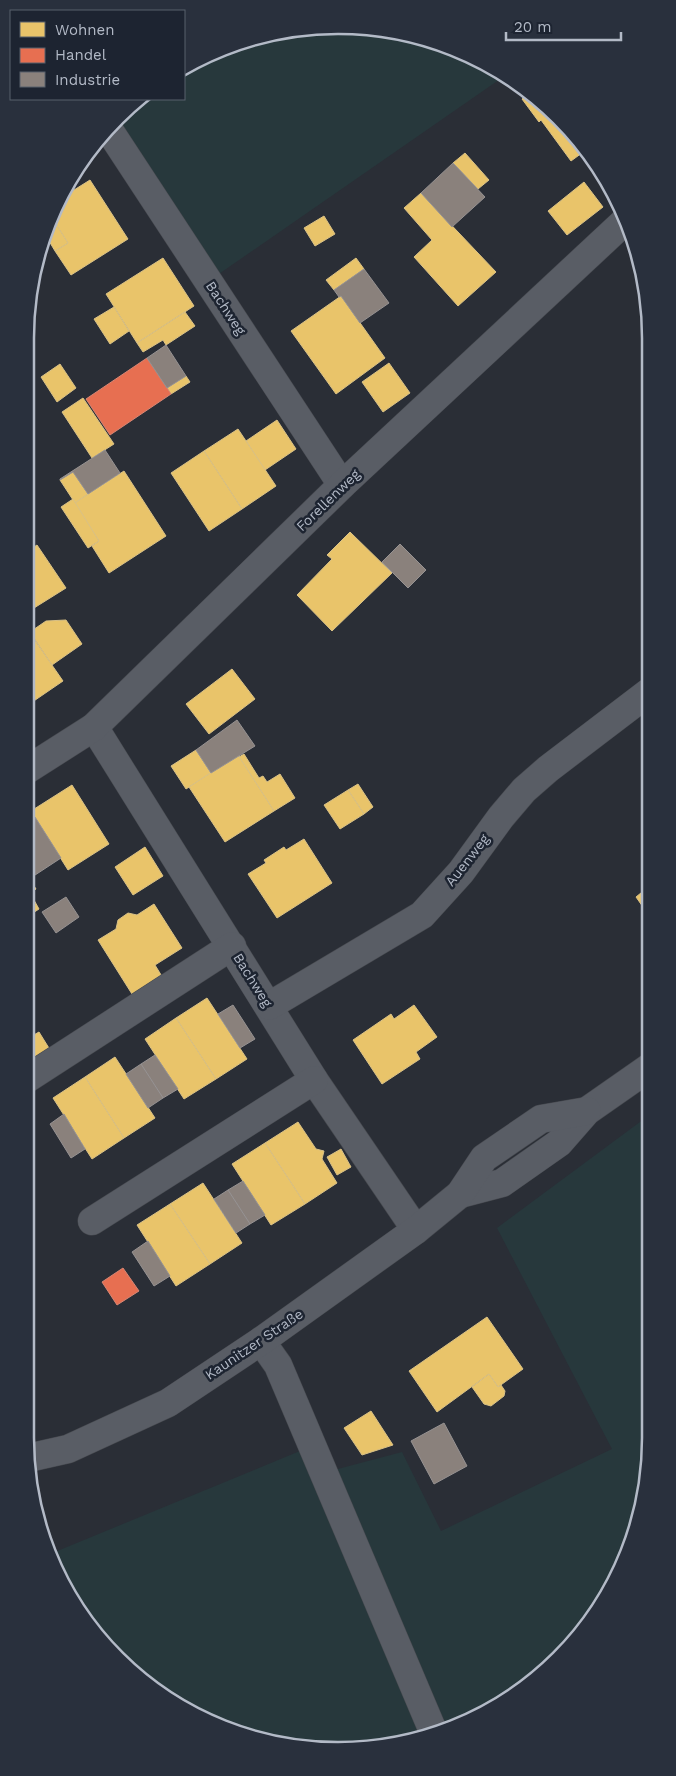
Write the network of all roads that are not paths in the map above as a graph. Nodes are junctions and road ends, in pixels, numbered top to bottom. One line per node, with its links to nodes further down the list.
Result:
1 (112, 134): 3 (street, Bachweg)
2 (620, 225): 3 (street, Forellenweg)
3 (342, 485): 5 (street, Forellenweg)
4 (642, 697): 8 (street, Auenweg)
5 (94, 727): 6 (street, Forellenweg); 7 (street, Bachweg)
6 (34, 765)
7 (232, 946): 8 (street, Bachweg); 10 (street)
8 (269, 1006): 11 (street, Bachweg)
9 (642, 1073): 13 (street, Kaunitzer Straße)
10 (34, 1074)
11 (314, 1080): 12 (street); 13 (street, Bachweg)
12 (92, 1221)
13 (416, 1230): 14 (street, Kaunitzer Straße)
14 (262, 1340): 15 (street, Kaunitzer Straße); 16 (street)
15 (34, 1457)
16 (431, 1728)

